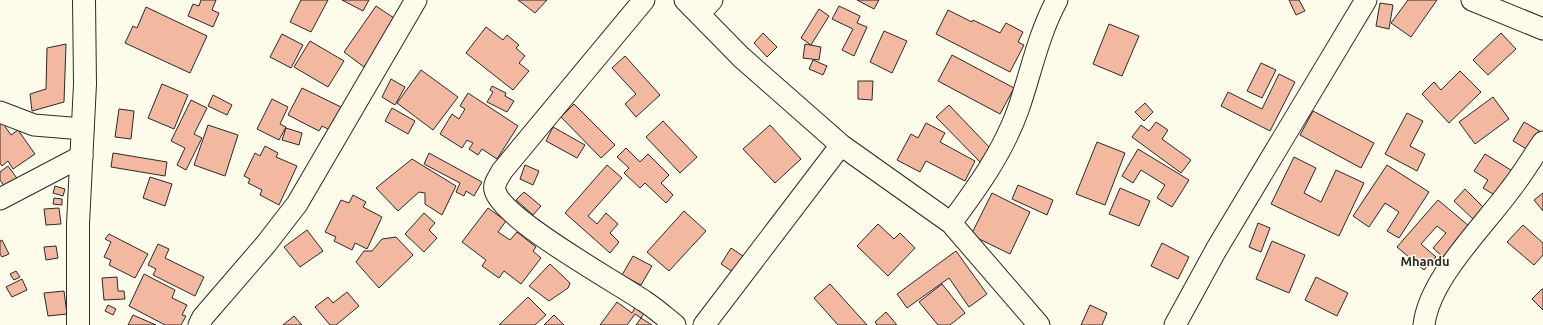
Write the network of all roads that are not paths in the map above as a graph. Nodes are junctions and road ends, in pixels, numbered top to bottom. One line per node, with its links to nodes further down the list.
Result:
1 (84, 0): 10 (street)
2 (416, 0): 17 (street)
3 (644, 0): 18 (street)
4 (1057, 0): 15 (street)
5 (1366, 0): 21 (street)
6 (1472, 0): 8 (street)
7 (699, 5): 12 (street)
8 (1543, 29)
9 (0, 112): 10 (street)
10 (83, 129): 13 (street)
11 (1543, 142): 22 (street)
12 (841, 145): 15 (street); 19 (street)
13 (82, 156): 14 (street); 16 (street)
14 (0, 199)
15 (951, 223): 20 (street)
16 (78, 325)
17 (199, 325)
18 (675, 325)
19 (704, 325)
20 (1039, 325)
21 (1175, 325)
22 (1424, 325)

